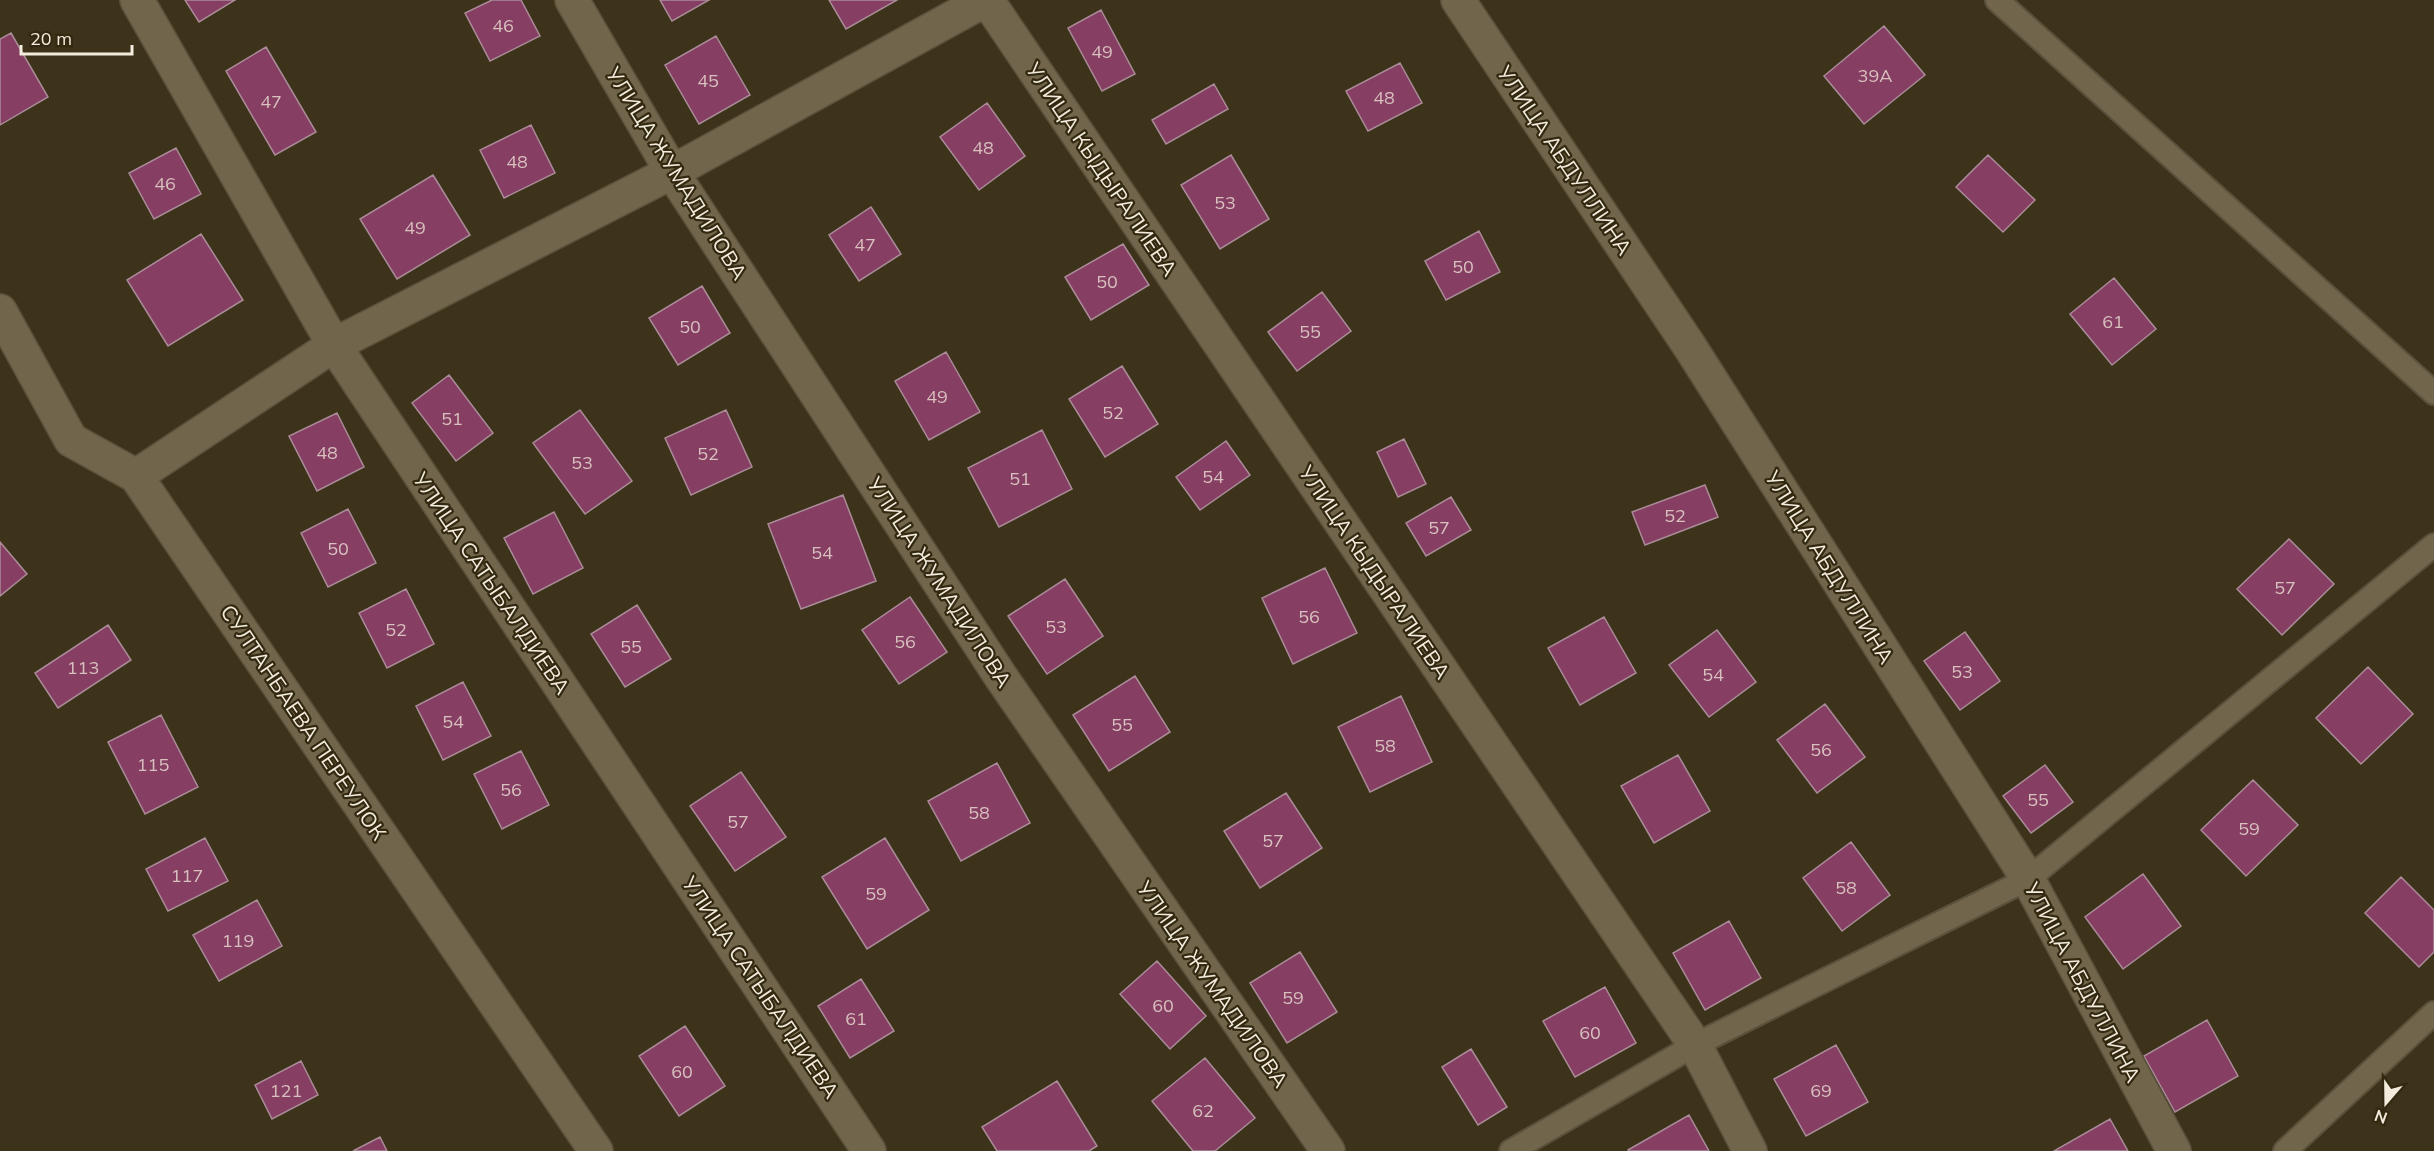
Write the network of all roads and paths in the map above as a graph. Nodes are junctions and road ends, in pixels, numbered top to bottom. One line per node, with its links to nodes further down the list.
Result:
1 (137, 0): 8 (street, УЛИЦА САТЫБАЛДИЕВА)
2 (572, 0): 6 (street, УЛИЦА ЖУМАДИЛОВА)
3 (986, 0): 6 (street); 14 (street, УЛИЦА КЫДЫРАЛИЕВА)
4 (1458, 0): 12 (street, УЛИЦА АБДУЛЛИНА)
5 (1998, 0): 9 (lane)
6 (672, 172): 8 (street); 17 (street, УЛИЦА ЖУМАДИЛОВА)
7 (0, 311): 10 (street, СУЛТАНБАЕВА ПЕРЕУЛОК)
8 (334, 345): 10 (street); 16 (street, УЛИЦА САТЫБАЛДИЕВА)
9 (2434, 393)
10 (136, 476): 15 (street, СУЛТАНБАЕВА ПЕРЕУЛОК)
11 (2434, 545): 12 (lane)
12 (2028, 879): 14 (lane); 20 (street, УЛИЦА АБДУЛЛИНА)
13 (2434, 1013): 21 (lane)
14 (1695, 1045): 18 (lane); 19 (street, УЛИЦА КЫДЫРАЛИЕВА)
15 (596, 1151)
16 (869, 1151)
17 (1328, 1151)
18 (1511, 1151)
19 (1750, 1151)
20 (2174, 1151)
21 (2285, 1151)

